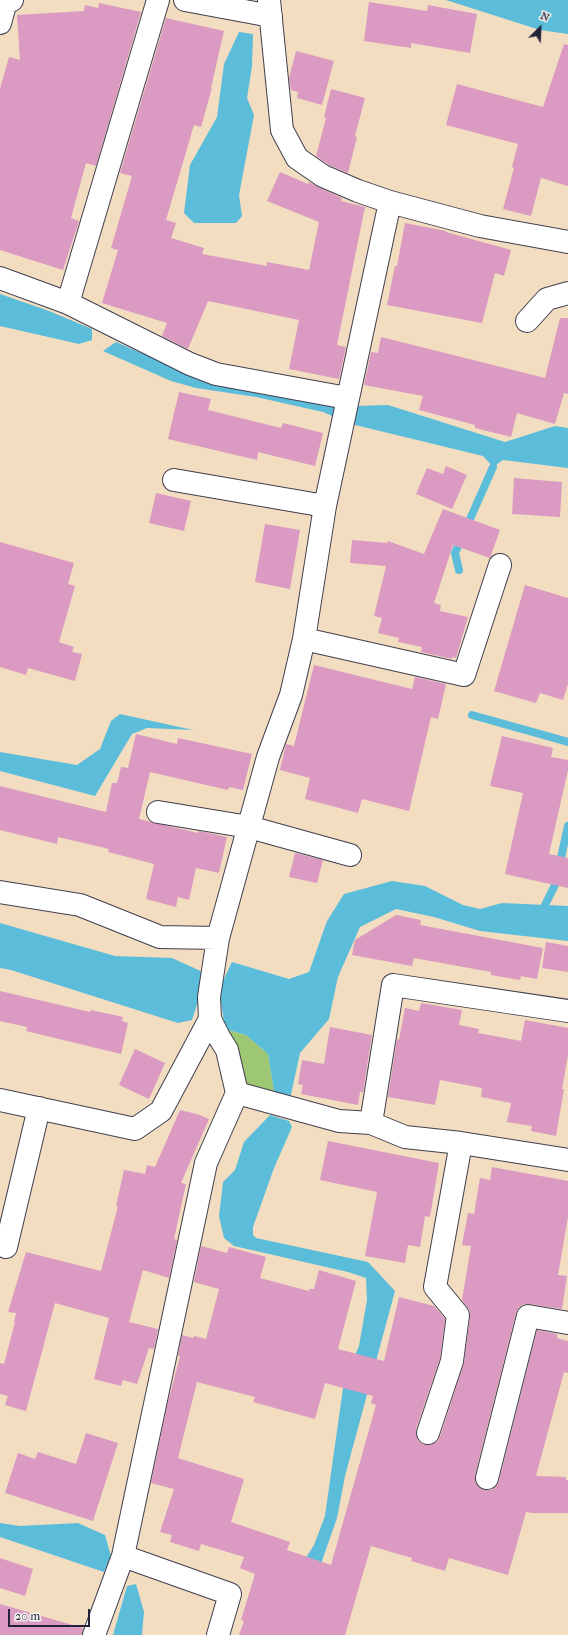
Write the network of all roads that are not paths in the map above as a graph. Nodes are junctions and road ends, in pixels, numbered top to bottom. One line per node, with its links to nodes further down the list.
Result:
1 (12, 0): 5 (street)
2 (158, 0): 10 (street)
3 (185, 0): 4 (street)
4 (270, 8): 6 (street)
5 (0, 23)
6 (390, 202): 7 (street); 12 (street)
7 (568, 242)
8 (0, 278): 10 (street)
9 (568, 293): 11 (street)
10 (68, 303): 12 (street)
11 (527, 321)
12 (347, 398): 14 (street)
13 (174, 480): 14 (street)
14 (325, 506): 16 (street)
15 (500, 565): 16 (street)
16 (304, 639): 18 (street)
17 (158, 812): 18 (street)
18 (249, 827): 19 (street); 21 (street)
19 (350, 855)
20 (0, 892): 21 (street)
21 (218, 938): 22 (street)
22 (210, 998): 24 (street); 26 (street)
23 (568, 1011): 27 (street)
24 (237, 1093): 27 (street); 34 (street)
25 (0, 1100): 26 (street)
26 (39, 1108): 30 (street)
27 (372, 1123): 28 (street)
28 (461, 1143): 29 (street); 32 (street)
29 (568, 1160)
30 (6, 1247)
31 (568, 1322): 33 (street)
32 (428, 1433)
33 (487, 1478)
34 (123, 1556): 35 (street); 36 (street)
35 (94, 1635)
36 (218, 1635)

